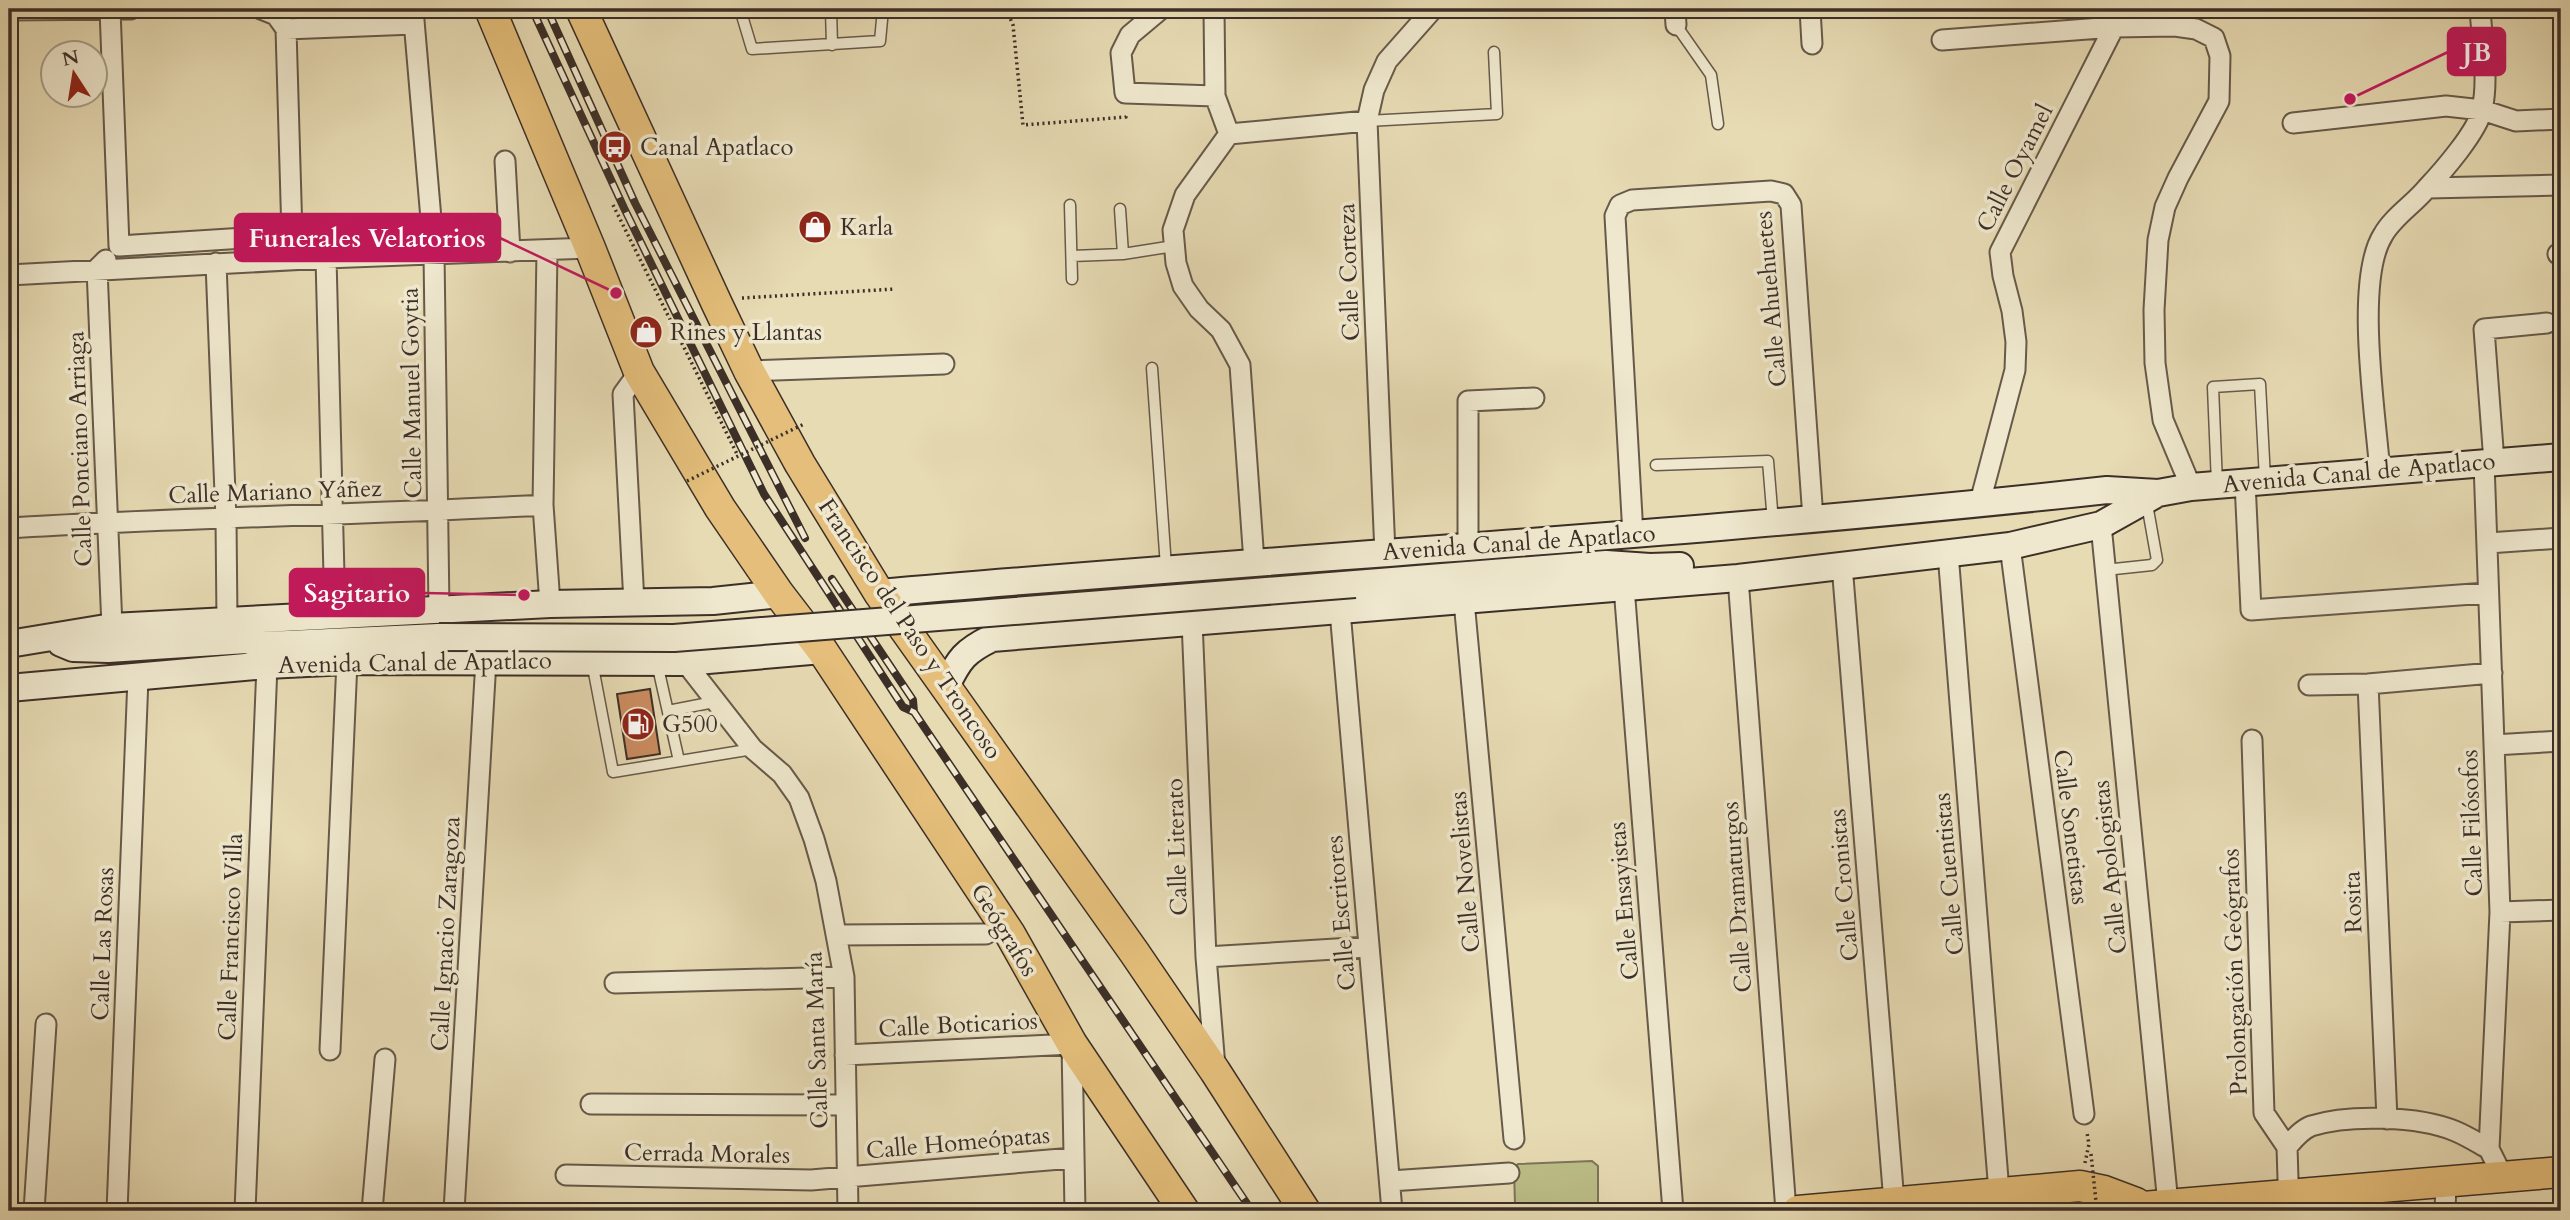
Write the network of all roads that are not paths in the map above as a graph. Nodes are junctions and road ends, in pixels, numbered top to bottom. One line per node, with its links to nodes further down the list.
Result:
1 (110, 9): 2 (street); 14 (street); 35 (street)
2 (131, 9)
3 (261, 9): 18 (street)
4 (490, 9): 37 (main road)
5 (581, 9): 51 (main road, Francisco del Paso y Troncoso)
6 (740, 9): 21 (lane)
7 (831, 9): 21 (lane)
8 (883, 9): 21 (lane)
9 (1161, 9): 23 (street)
10 (1214, 9): 23 (street)
11 (1433, 9): 26 (street, Calle Corteza)
12 (1810, 9): 20 (street)
13 (2480, 9): 24 (street)
14 (9, 10)
15 (414, 16): 18 (street); 40 (street, Calle Manuel Goytia)
16 (1675, 17): 28 (lane)
17 (2114, 27): 19 (street); 60 (street); 63 (street, Calle Oyamel)
18 (286, 29): 35 (street)
19 (1942, 40)
20 (1812, 44)
21 (832, 45)
22 (1494, 52): 26 (lane)
23 (1216, 96): 29 (street)
24 (2482, 110): 25 (street); 27 (street); 32 (street)
25 (2561, 120)
26 (1367, 121): 29 (street); 79 (street, Calle Corteza)
27 (2293, 123)
28 (1718, 124)
29 (1229, 134): 36 (street)
30 (505, 161): 39 (street)
31 (2561, 184): 32 (street)
32 (2428, 188): 57 (street)
33 (1070, 205): 42 (lane)
34 (1120, 209): 41 (lane)
35 (118, 246): 45 (street)
36 (1174, 246): 41 (lane); 80 (street)
37 (590, 248): 38 (street); 52 (main road)
38 (547, 251): 39 (street); 64 (street)
39 (510, 252): 40 (street)
40 (434, 254): 43 (street); 65 (street, Calle Manuel Goytia)
41 (1123, 254): 42 (lane)
42 (1072, 257): 47 (lane)
43 (326, 258): 44 (street); 66 (street)
44 (216, 263): 45 (street); 67 (street)
45 (97, 269): 46 (street); 69 (street, Calle Ponciano Arriaga)
46 (9, 275)
47 (1072, 279)
48 (2547, 323): 55 (street, Calle Filósofos)
49 (944, 364): 51 (street)
50 (1152, 368): 83 (lane)
51 (749, 371): 89 (main road, Francisco del Paso y Troncoso)
52 (639, 372): 91 (main road); 94 (street)
53 (1534, 398): 77 (street)
54 (2561, 457): 55 (street, Avenida Canal de Apatlaco)
55 (2489, 463): 57 (street, Avenida Canal de Apatlaco); 75 (street, Calle Filósofos)
56 (1657, 465): 70 (lane)
57 (2380, 473): 58 (street, Avenida Canal de Apatlaco)
58 (2255, 481): 59 (street, Avenida Canal de Apatlaco); 59 (lane); 90 (street)
59 (2217, 485): 60 (street, Avenida Canal de Apatlaco)
60 (2191, 487): 61 (street, Avenida Canal de Apatlaco)
61 (2152, 497): 62 (street, Avenida Canal de Apatlaco); 71 (street, Avenida Canal de Apatlaco); 84 (lane)
62 (2026, 499): 63 (street, Avenida Canal de Apatlaco); 76 (street)
63 (1980, 502): 68 (street, Avenida Canal de Apatlaco)
64 (543, 505): 65 (street, Calle Mariano Yáñez); 95 (street)
65 (438, 511): 66 (street, Calle Mariano Yáñez); 96 (street, Calle Manuel Goytia)
66 (332, 516): 67 (street, Calle Mariano Yáñez); 98 (street)
67 (226, 519): 69 (street, Calle Mariano Yáñez); 99 (street)
68 (1808, 519): 70 (street, Avenida Canal de Apatlaco); 73 (street, Calle Ahuehuetes); 81 (street)
69 (108, 522): 72 (street, Calle Mariano Yáñez); 101 (street, Calle Ponciano Arriaga)
70 (1774, 523): 73 (street, Avenida Canal de Apatlaco)
71 (2101, 526): 76 (street, Avenida Canal de Apatlaco); 84 (street, Calle Apologistas)
72 (9, 528)
73 (1633, 535): 77 (street, Avenida Canal de Apatlaco)
74 (2561, 538): 75 (street)
75 (2488, 543): 90 (street, Calle Filósofos)
76 (2021, 544): 78 (street, Avenida Canal de Apatlaco); 142 (street, Calle Sonetistas)
77 (1468, 548): 79 (street, Avenida Canal de Apatlaco)
78 (1948, 553): 82 (street, Avenida Canal de Apatlaco); 155 (street, Calle Cuentistas)
79 (1385, 554): 80 (street, Avenida Canal de Apatlaco)
80 (1254, 562): 83 (street, Avenida Canal de Apatlaco)
81 (1606, 564): 85 (street); 106 (street, bridge)
82 (1842, 565): 85 (street, Avenida Canal de Apatlaco); 156 (street, Calle Cronistas)
83 (1166, 568): 87 (street, Avenida Canal de Apatlaco)
84 (2105, 570): 158 (street, Calle Apologistas)
85 (1792, 572): 86 (street, Avenida Canal de Apatlaco)
86 (1738, 578): 88 (street, Avenida Canal de Apatlaco); 170 (street, Calle Dramaturgos)
87 (1025, 580): 89 (street, Avenida Canal de Apatlaco); 102 (street)
88 (1624, 587): 93 (street, Avenida Canal de Apatlaco); 169 (street, Calle Ensayistas)
89 (879, 593): 117 (main road, Francisco del Paso y Troncoso)
90 (2487, 593): 112 (street, Calle Filósofos)
91 (779, 594): 92 (street, Avenida Canal de Apatlaco); 105 (main road)
92 (713, 601): 94 (street, Avenida Canal de Apatlaco); 109 (street)
93 (1464, 601): 97 (street, Avenida Canal de Apatlaco); 144 (street, Calle Novelistas)
94 (634, 603): 95 (street, Avenida Canal de Apatlaco)
95 (550, 604): 96 (street, Avenida Canal de Apatlaco)
96 (439, 609): 98 (street, Avenida Canal de Apatlaco)
97 (1340, 611): 100 (street, Avenida Canal de Apatlaco); 130 (street, Calle Escritores)
98 (335, 615): 99 (street, Avenida Canal de Apatlaco)
99 (227, 621): 101 (street, Avenida Canal de Apatlaco)
100 (1192, 621): 102 (street, Avenida Canal de Apatlaco); 131 (street, Calle Literato)
101 (112, 627): 103 (street, Avenida Canal de Apatlaco)
102 (1038, 633): 117 (street, Avenida Canal de Apatlaco)
103 (47, 638): 104 (street, Avenida Canal de Apatlaco); 106 (street)
104 (9, 644)
105 (822, 650): 109 (street, Avenida Canal de Apatlaco); 135 (main road, Geógrafos)
106 (267, 655): 110 (street, Avenida Canal de Apatlaco); 113 (street, Avenida Canal de Apatlaco); 114 (street); 161 (street, Calle Francisco Villa)
107 (486, 660): 108 (street, Avenida Canal de Apatlaco); 110 (street, Avenida Canal de Apatlaco); 163 (street, Calle Ignacio Zaragoza)
108 (592, 661): 111 (street, Avenida Canal de Apatlaco); 125 (lane)
109 (694, 661): 111 (street, Avenida Canal de Apatlaco); 119 (street, Calle Santa María)
110 (347, 662): 136 (street)
111 (657, 662): 120 (lane)
112 (2492, 673): 115 (street); 123 (street, Calle Filósofos)
113 (138, 678): 114 (street, Avenida Canal de Apatlaco); 160 (street, Calle Las Rosas)
114 (66, 683): 118 (street, Avenida Canal de Apatlaco)
115 (2368, 684): 116 (street); 143 (street, Rosita)
116 (2309, 685)
117 (946, 686): 139 (main road, Francisco del Paso y Troncoso)
118 (9, 688)
119 (714, 702): 120 (lane); 124 (street, Calle Santa María)
120 (668, 711): 125 (lane)
121 (2252, 740): 145 (street, Prolongación Geógrafos)
122 (2561, 741): 123 (street)
123 (2494, 745): 127 (street, Calle Filósofos)
124 (753, 748): 125 (lane); 129 (street, Calle Santa María)
125 (679, 761)
126 (2561, 910): 127 (street)
127 (2500, 912): 146 (street, Calle Filósofos)
128 (986, 934): 129 (street)
129 (837, 935): 132 (street, Calle Santa María)
130 (1368, 947): 131 (street); 153 (street, Calle Escritores)
131 (1206, 957): 139 (street, Calle Literato)
132 (844, 977): 133 (street); 137 (street, Calle Santa María)
133 (615, 983)
134 (46, 1024): 159 (street)
135 (1072, 1044): 137 (street, Calle Boticarios); 147 (street); 166 (main road, Geógrafos)
136 (330, 1050)
137 (845, 1055): 141 (street, Calle Santa María)
138 (385, 1059): 162 (street)
139 (1215, 1071): 167 (main road, Francisco del Paso y Troncoso)
140 (591, 1104): 141 (street)
141 (845, 1105): 151 (street, Calle Santa María)
142 (2084, 1114)
143 (2387, 1119): 145 (street); 146 (street)
144 (1514, 1139)
145 (2287, 1147): 157 (street)
146 (2489, 1149): 152 (street, Calle Filósofos)
147 (1073, 1158): 151 (street, Calle Homeópatas); 165 (street)
148 (2561, 1172): 152 (main road)
149 (1509, 1173): 153 (street)
150 (566, 1175): 151 (street, Cerrada Morales)
151 (847, 1177): 164 (street, Calle Santa María)
152 (2503, 1177): 154 (main road)
153 (1390, 1181): 168 (street, Calle Escritores)
154 (2446, 1182): 157 (main road); 173 (street)
155 (1999, 1192): 156 (main road); 158 (main road)
156 (1894, 1202): 171 (main road)
157 (2288, 1203): 158 (main road)
158 (2151, 1207): 172 (main road)
159 (34, 1211)
160 (117, 1211)
161 (245, 1211)
162 (372, 1211)
163 (454, 1211)
164 (848, 1211)
165 (1075, 1211)
166 (1184, 1211)
167 (1305, 1211)
168 (1392, 1211)
169 (1673, 1211)
170 (1786, 1211)
171 (1798, 1211)
172 (2096, 1211)
173 (2445, 1211)

